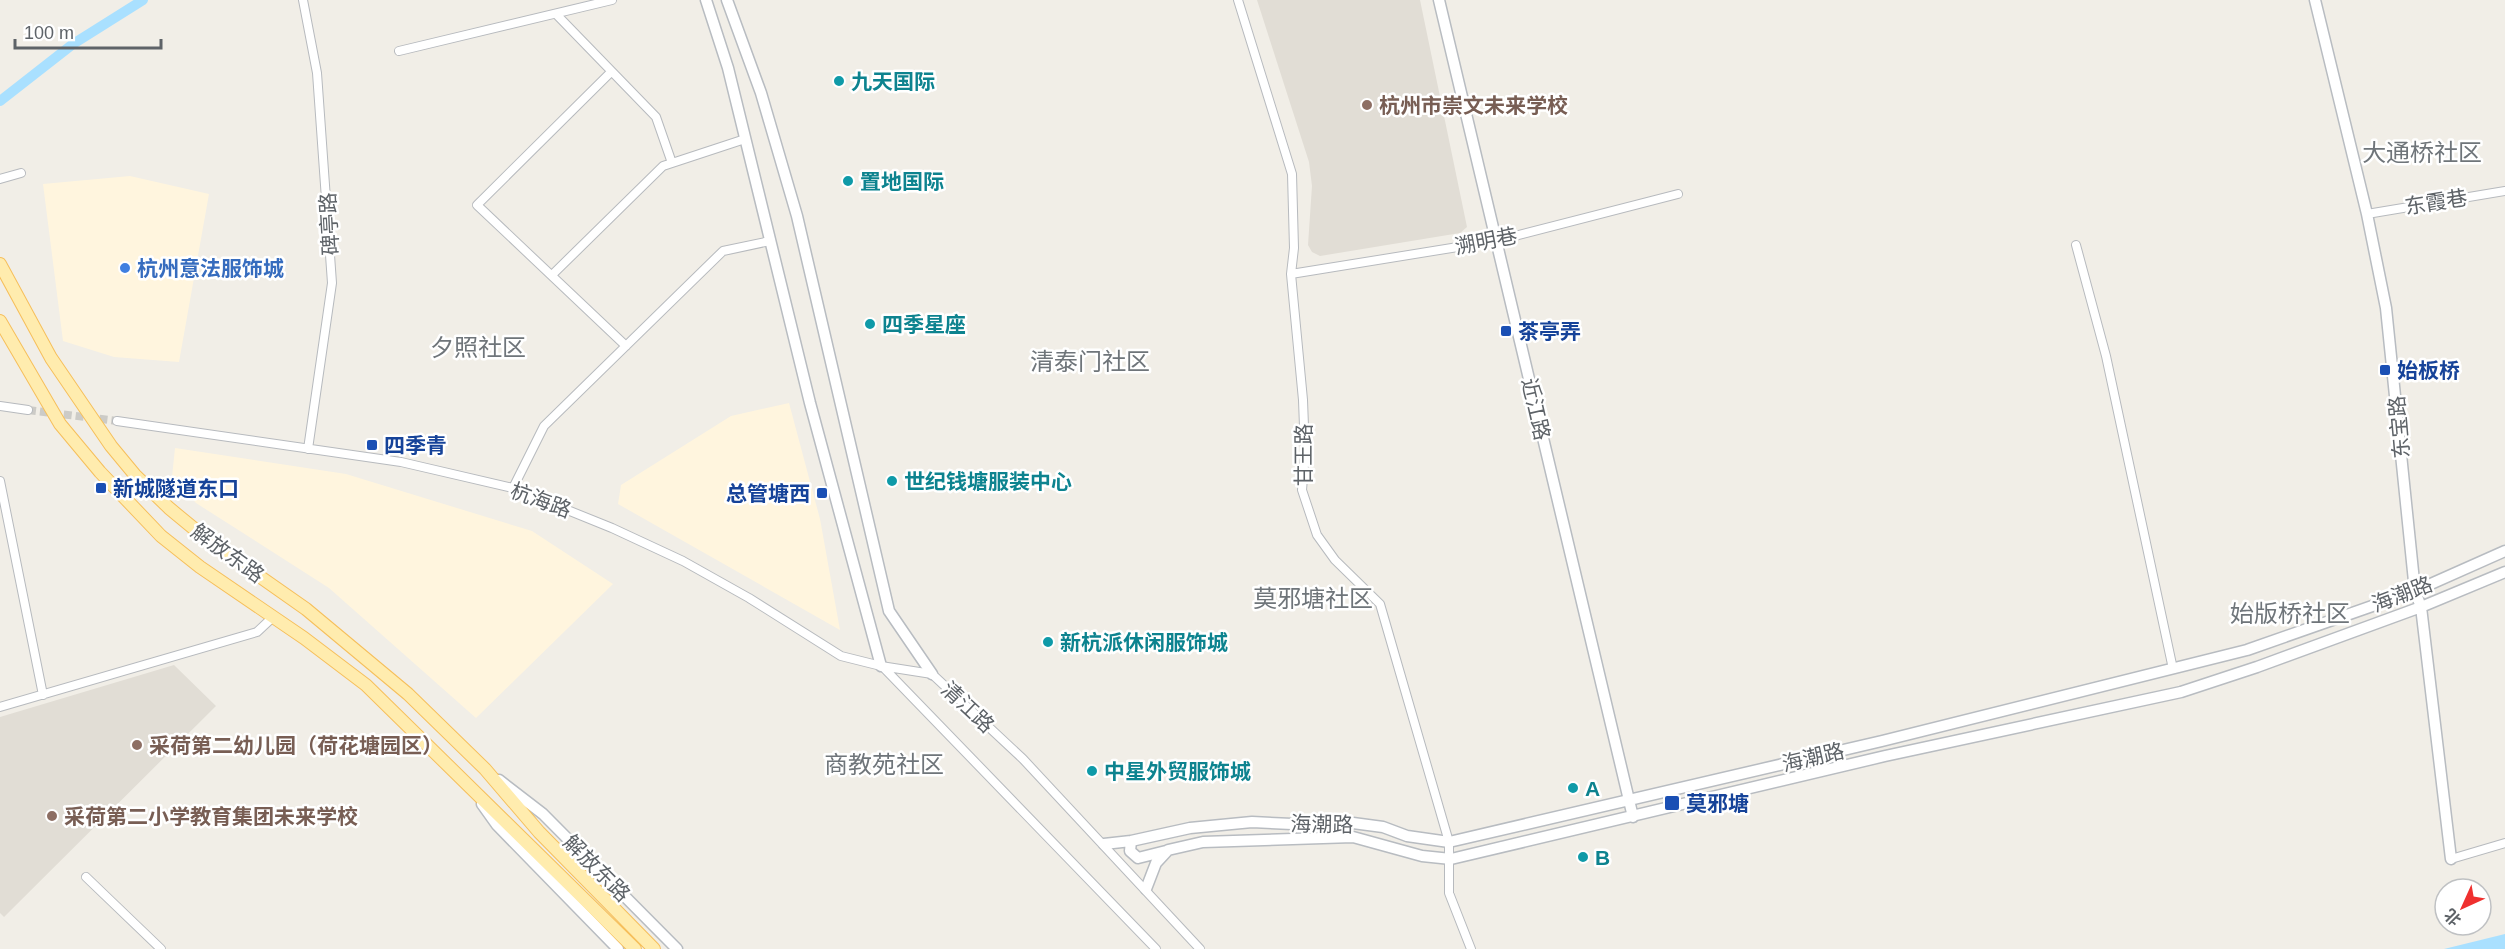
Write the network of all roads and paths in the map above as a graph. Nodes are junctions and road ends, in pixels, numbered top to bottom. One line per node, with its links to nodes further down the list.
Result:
1 (303, 0): 29 (street, 碑亭路)
2 (612, 0): 8 (street)
3 (706, 0): 11 (main road, 清江路)
4 (727, 0): 39 (main road, 清江路)
5 (1238, 0): 22 (street, 甘王路)
6 (1439, 0): 18 (main road, 近江路)
7 (2315, 0): 17 (main road, 东宝路)
8 (556, 14): 9 (street); 10 (street)
9 (399, 51)
10 (611, 72): 12 (street); 23 (street)
11 (745, 140): 12 (street); 19 (main road, 清江路)
12 (672, 163): 23 (street)
13 (21, 173): 14 (street)
14 (0, 179)
15 (2505, 190): 17 (street, 东霞巷)
16 (1678, 194): 18 (street, 溯明巷)
17 (2367, 214): 34 (main road, 东宝路)
18 (1495, 240): 22 (street, 溯明巷); 44 (main road, 近江路)
19 (770, 242): 25 (street); 37 (main road, 清江路)
20 (2076, 245): 38 (street)
21 (0, 264): 42 (main road, 解放东路)
22 (1291, 274): 47 (street, 甘王路)
23 (552, 276): 25 (street)
24 (0, 321): 36 (main road, 解放东路)
25 (627, 346): 31 (street)
26 (0, 406): 27 (street)
27 (28, 410)
28 (117, 421): 29 (street, 杭海路)
29 (308, 449): 31 (street, 杭海路)
30 (0, 481): 40 (street)
31 (513, 488): 37 (street, 杭海路)
32 (2505, 551): 34 (main road, 海潮路)
33 (2505, 572): 35 (main road, 海潮路)
34 (2415, 591): 35 (main road, 东宝路); 38 (main road, 海潮路)
35 (2421, 607): 45 (main road, 海潮路); 52 (main road, 东宝路)
36 (273, 617): 40 (street); 43 (main road, 解放东路)
37 (881, 666): 39 (street, 杭海路); 60 (street, 清江路)
38 (2173, 669): 44 (main road, 海潮路)
39 (932, 674): 49 (street, 清江路)
40 (43, 695): 41 (street)
41 (0, 707)
42 (484, 769): 58 (main road, 解放东路); 59 (main road, 解放东路)
43 (469, 784): 56 (main road, 解放东路); 57 (main road, 解放东路)
44 (1628, 799): 45 (main road, 近江路); 47 (main road, 海潮路)
45 (1633, 817): 51 (main road, 海潮路)
46 (1131, 841): 47 (main road, 海潮路); 49 (main road, 海潮路); 50 (main road, 海潮路)
47 (1449, 842): 51 (street, 甘王路)
48 (2505, 843): 52 (street)
49 (1104, 844): 54 (street, 清江路)
50 (1168, 850): 51 (main road, 海潮路); 54 (main road)
51 (1451, 859): 62 (street, 甘王路)
52 (2451, 859)
53 (86, 877): 55 (street)
54 (1146, 889): 61 (street, 清江路)
55 (161, 949)
56 (618, 949)
57 (635, 949)
58 (654, 949)
59 (676, 949)
60 (1156, 949)
61 (1200, 949)
62 (1471, 949)

